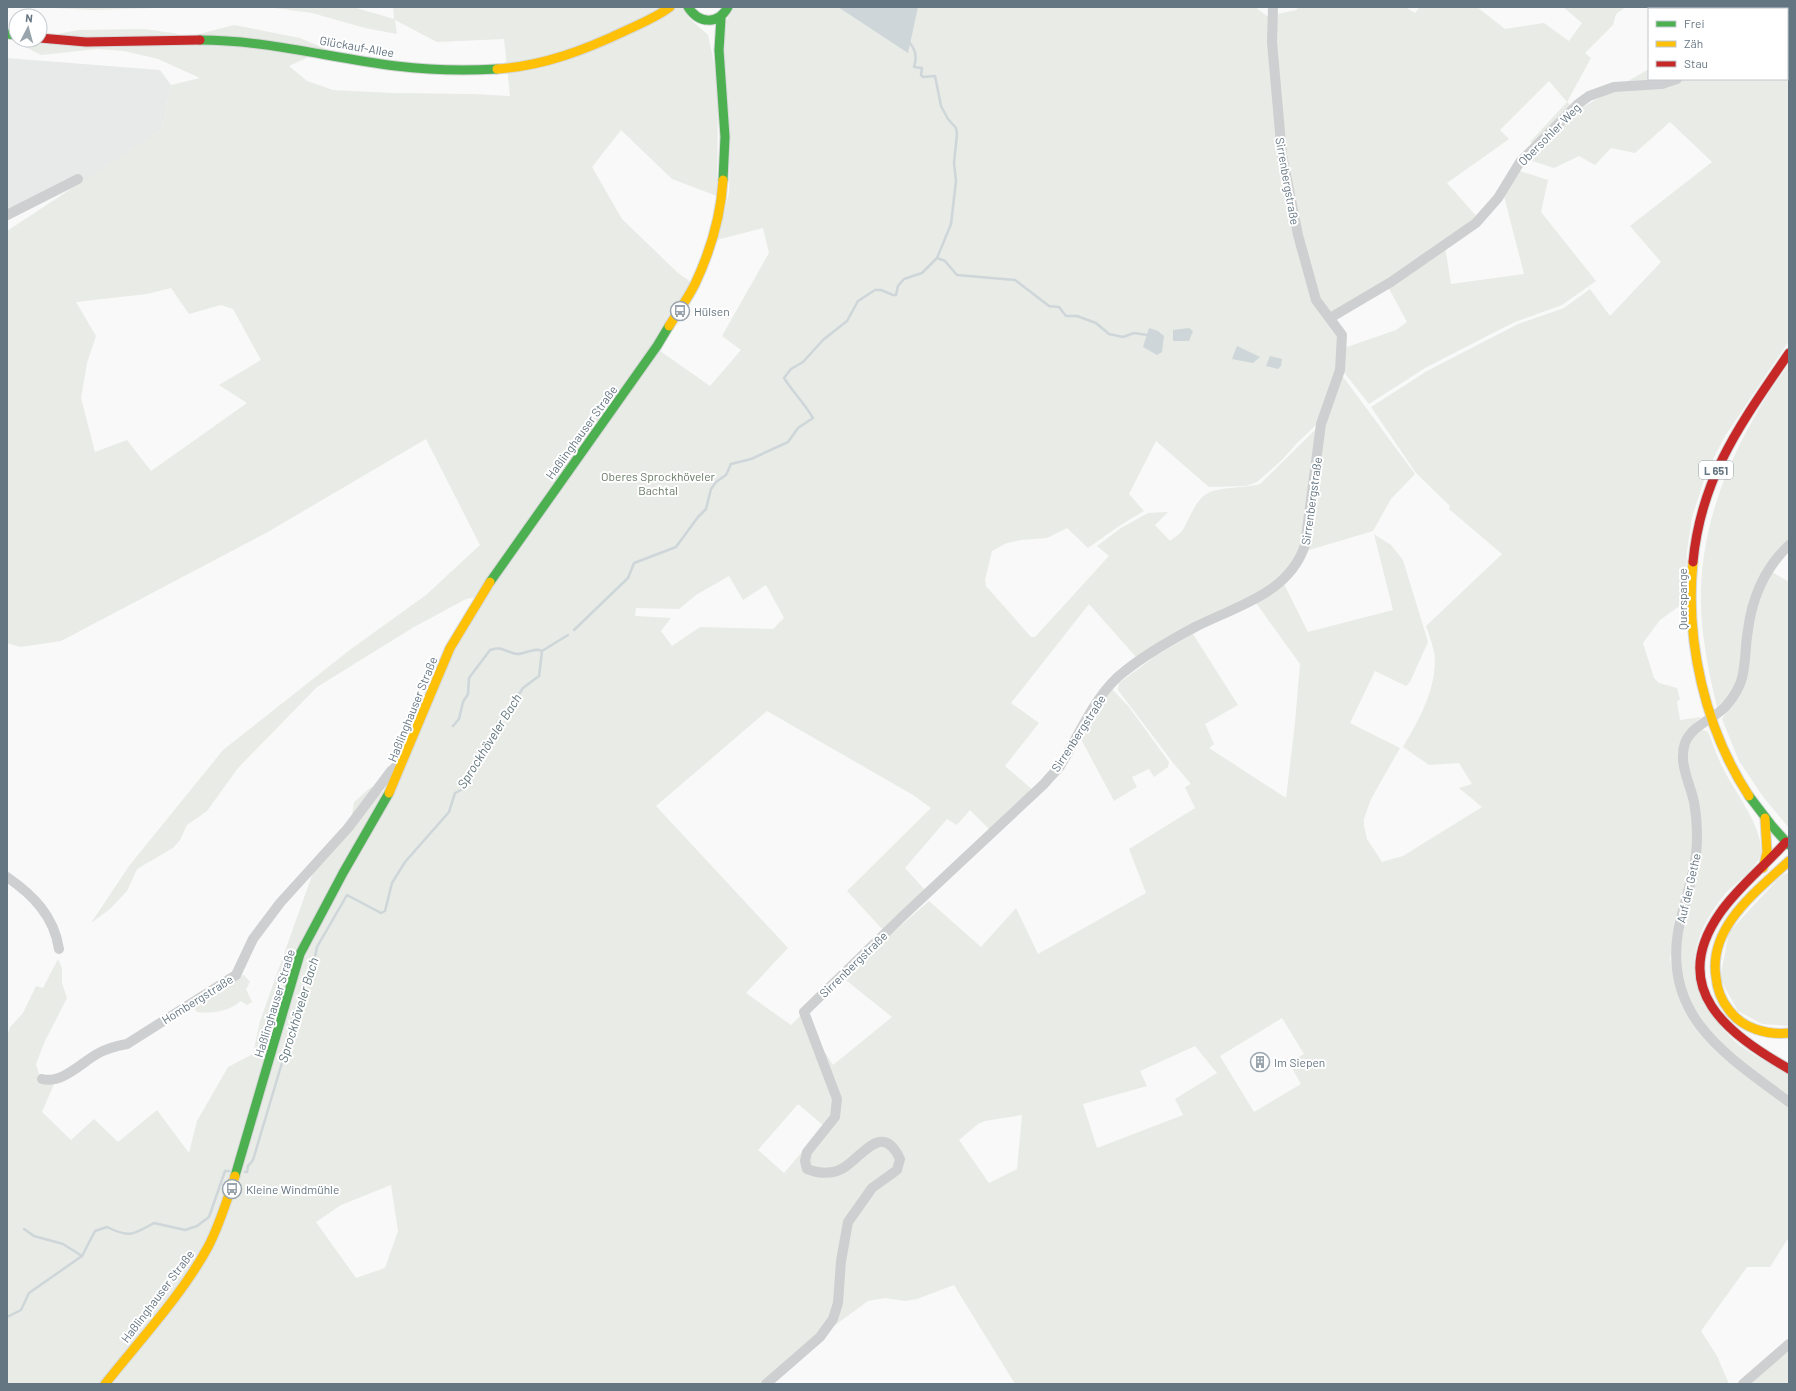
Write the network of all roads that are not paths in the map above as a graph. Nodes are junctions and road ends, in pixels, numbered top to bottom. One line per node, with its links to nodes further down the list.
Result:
1 (728, 7): 4 (main road)
2 (1273, 7): 11 (street, Sirrenbergstraße)
3 (681, 11): 5 (main road); 6 (main road, Glückauf-Allee)
4 (720, 18): 5 (main road); 7 (main road, Haßlinghauser Straße)
5 (708, 28): 7 (main road, Haßlinghauser Straße)
6 (48, 39)
7 (719, 50): 15 (main road, Haßlinghauser Straße)
8 (1674, 80): 11 (street, Obersohler Weg)
9 (78, 179): 10 (street)
10 (7, 215)
11 (1330, 318): 28 (street, Sirrenbergstraße)
12 (1789, 353): 14 (main road, Querspange / L 651)
13 (1789, 544): 14 (street, Auf der Gethe)
14 (1712, 716): 16 (main road, Querspange / L 651); 25 (street, Auf der Gethe)
15 (405, 759): 24 (street, Hombergstraße); 27 (main road, Haßlinghauser Straße)
16 (1765, 818): 17 (main road, Querspange / L 651); 19 (main road)
17 (1788, 844): 19 (main road)
18 (1789, 861): 22 (main road)
19 (1763, 869): 23 (main road)
20 (7, 876): 21 (street)
21 (59, 949)
22 (1789, 1033)
23 (1789, 1069)
24 (42, 1079)
25 (1789, 1102)
26 (1789, 1344): 29 (street)
27 (105, 1384)
28 (766, 1384)
29 (1743, 1384)

